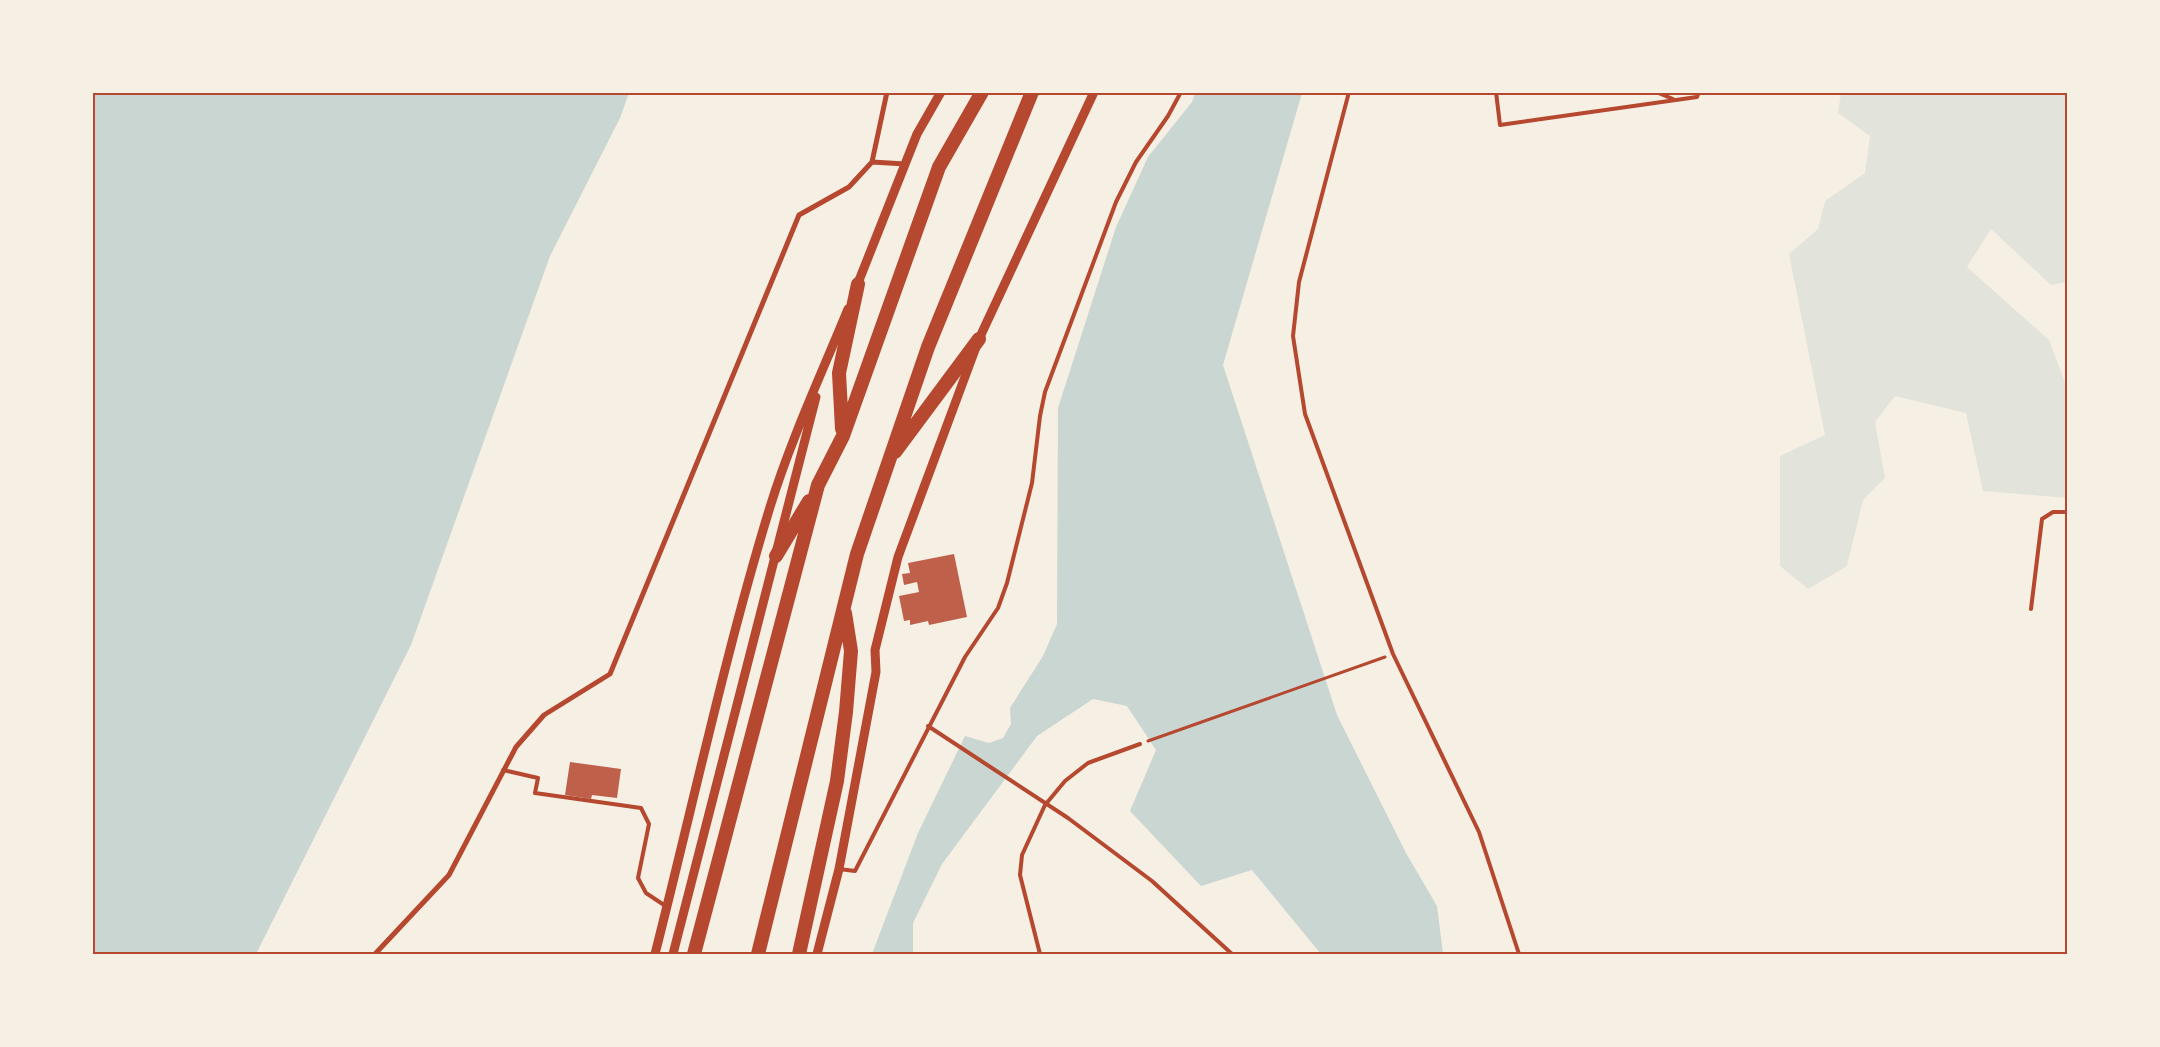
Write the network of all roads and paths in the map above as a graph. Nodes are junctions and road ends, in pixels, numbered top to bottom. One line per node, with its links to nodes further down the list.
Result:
1 (887, 92): 12 (street)
2 (940, 92): 13 (street)
3 (982, 92): 17 (highway)
4 (1032, 92): 18 (highway)
5 (1094, 92): 15 (street)
6 (1181, 92): 25 (lane)
7 (1349, 92): 24 (lane)
8 (1496, 92): 11 (lane)
9 (1656, 92): 11 (lane)
10 (1699, 92): 11 (lane)
11 (1676, 100)
12 (872, 162): 13 (street); 27 (street)
13 (905, 164): 14 (street)
14 (858, 284): 16 (street); 17 (highway)
15 (979, 339): 18 (highway); 29 (street)
16 (822, 372): 21 (street); 30 (street)
17 (843, 436): 19 (highway)
18 (886, 465): 22 (highway)
19 (818, 485): 21 (highway); 34 (highway)
20 (2068, 512): 23 (lane)
21 (776, 556): 33 (street)
22 (844, 606): 35 (highway); 36 (highway)
23 (2031, 609)
24 (1393, 654): 26 (path); 40 (lane)
25 (928, 726): 28 (lane); 29 (lane)
26 (1140, 744): 28 (lane)
27 (503, 770): 30 (lane); 31 (street)
28 (1045, 805): 38 (lane); 39 (lane)
29 (840, 869): 37 (street)
30 (667, 907): 32 (street)
31 (375, 954)
32 (655, 954)
33 (673, 954)
34 (694, 954)
35 (758, 954)
36 (799, 954)
37 (817, 954)
38 (1040, 954)
39 (1232, 954)
40 (1519, 954)

